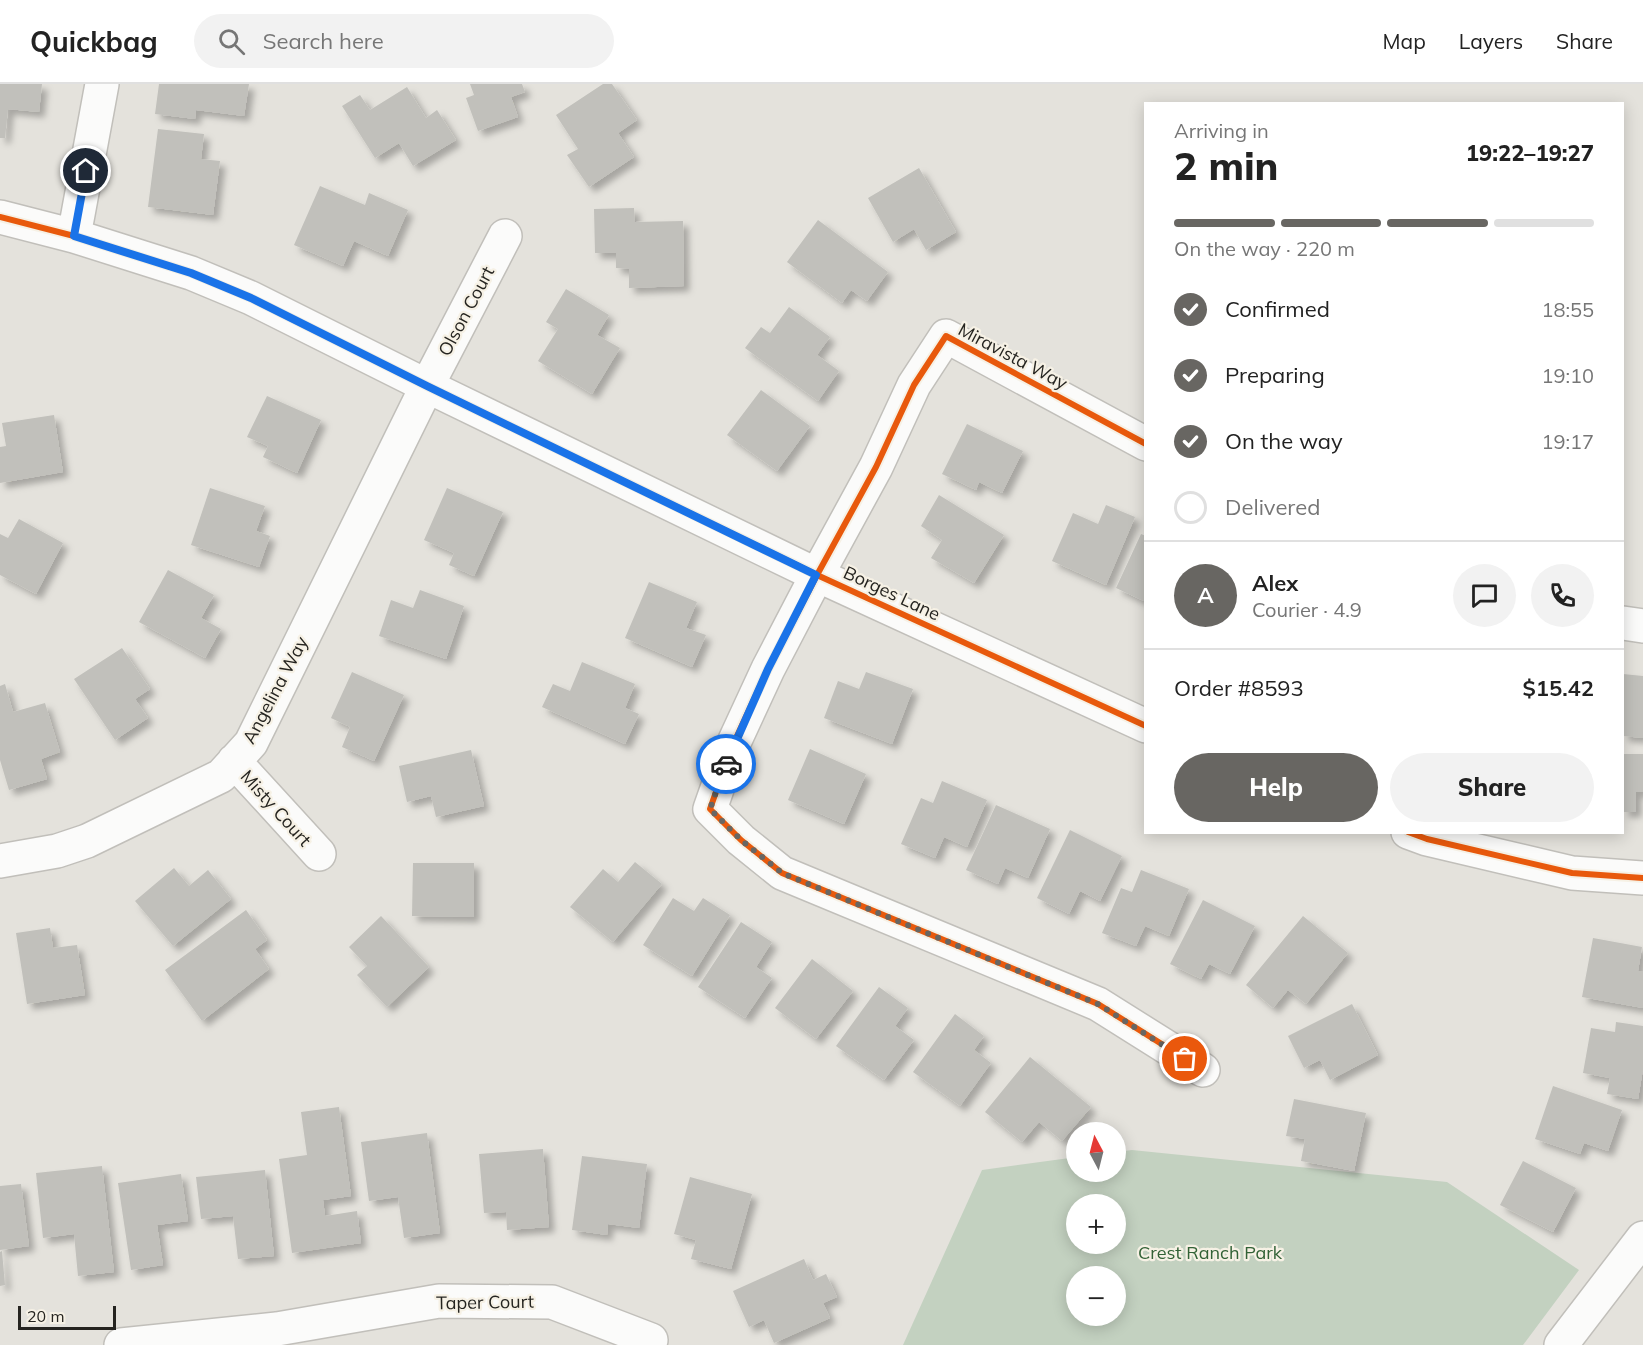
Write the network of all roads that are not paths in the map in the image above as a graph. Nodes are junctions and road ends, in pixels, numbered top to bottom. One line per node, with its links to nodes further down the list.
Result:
1 (102, 84): 3 (street)
2 (0, 217): 3 (street, Borges Lane)
3 (74, 236): 5 (street, Borges Lane)
4 (505, 236): 5 (street, Olson Court)
5 (427, 386): 7 (street, Borges Lane); 11 (street, Angelina Way)
6 (1144, 443): 7 (street, Miravista Way)
7 (816, 575): 10 (street, Borges Lane); 16 (street)
8 (1624, 623): 9 (street)
9 (1643, 626)
10 (1144, 725)
11 (234, 761): 13 (street, Misty Court); 14 (street, Angelina Way)
12 (1413, 834): 15 (street)
13 (318, 854)
14 (0, 861)
15 (1643, 878)
16 (1203, 1070)
17 (1643, 1238): 21 (street)
18 (279, 1337): 19 (street, Taper Court); 20 (street, Taper Court)
19 (651, 1340)
20 (122, 1345)
21 (1561, 1345)

